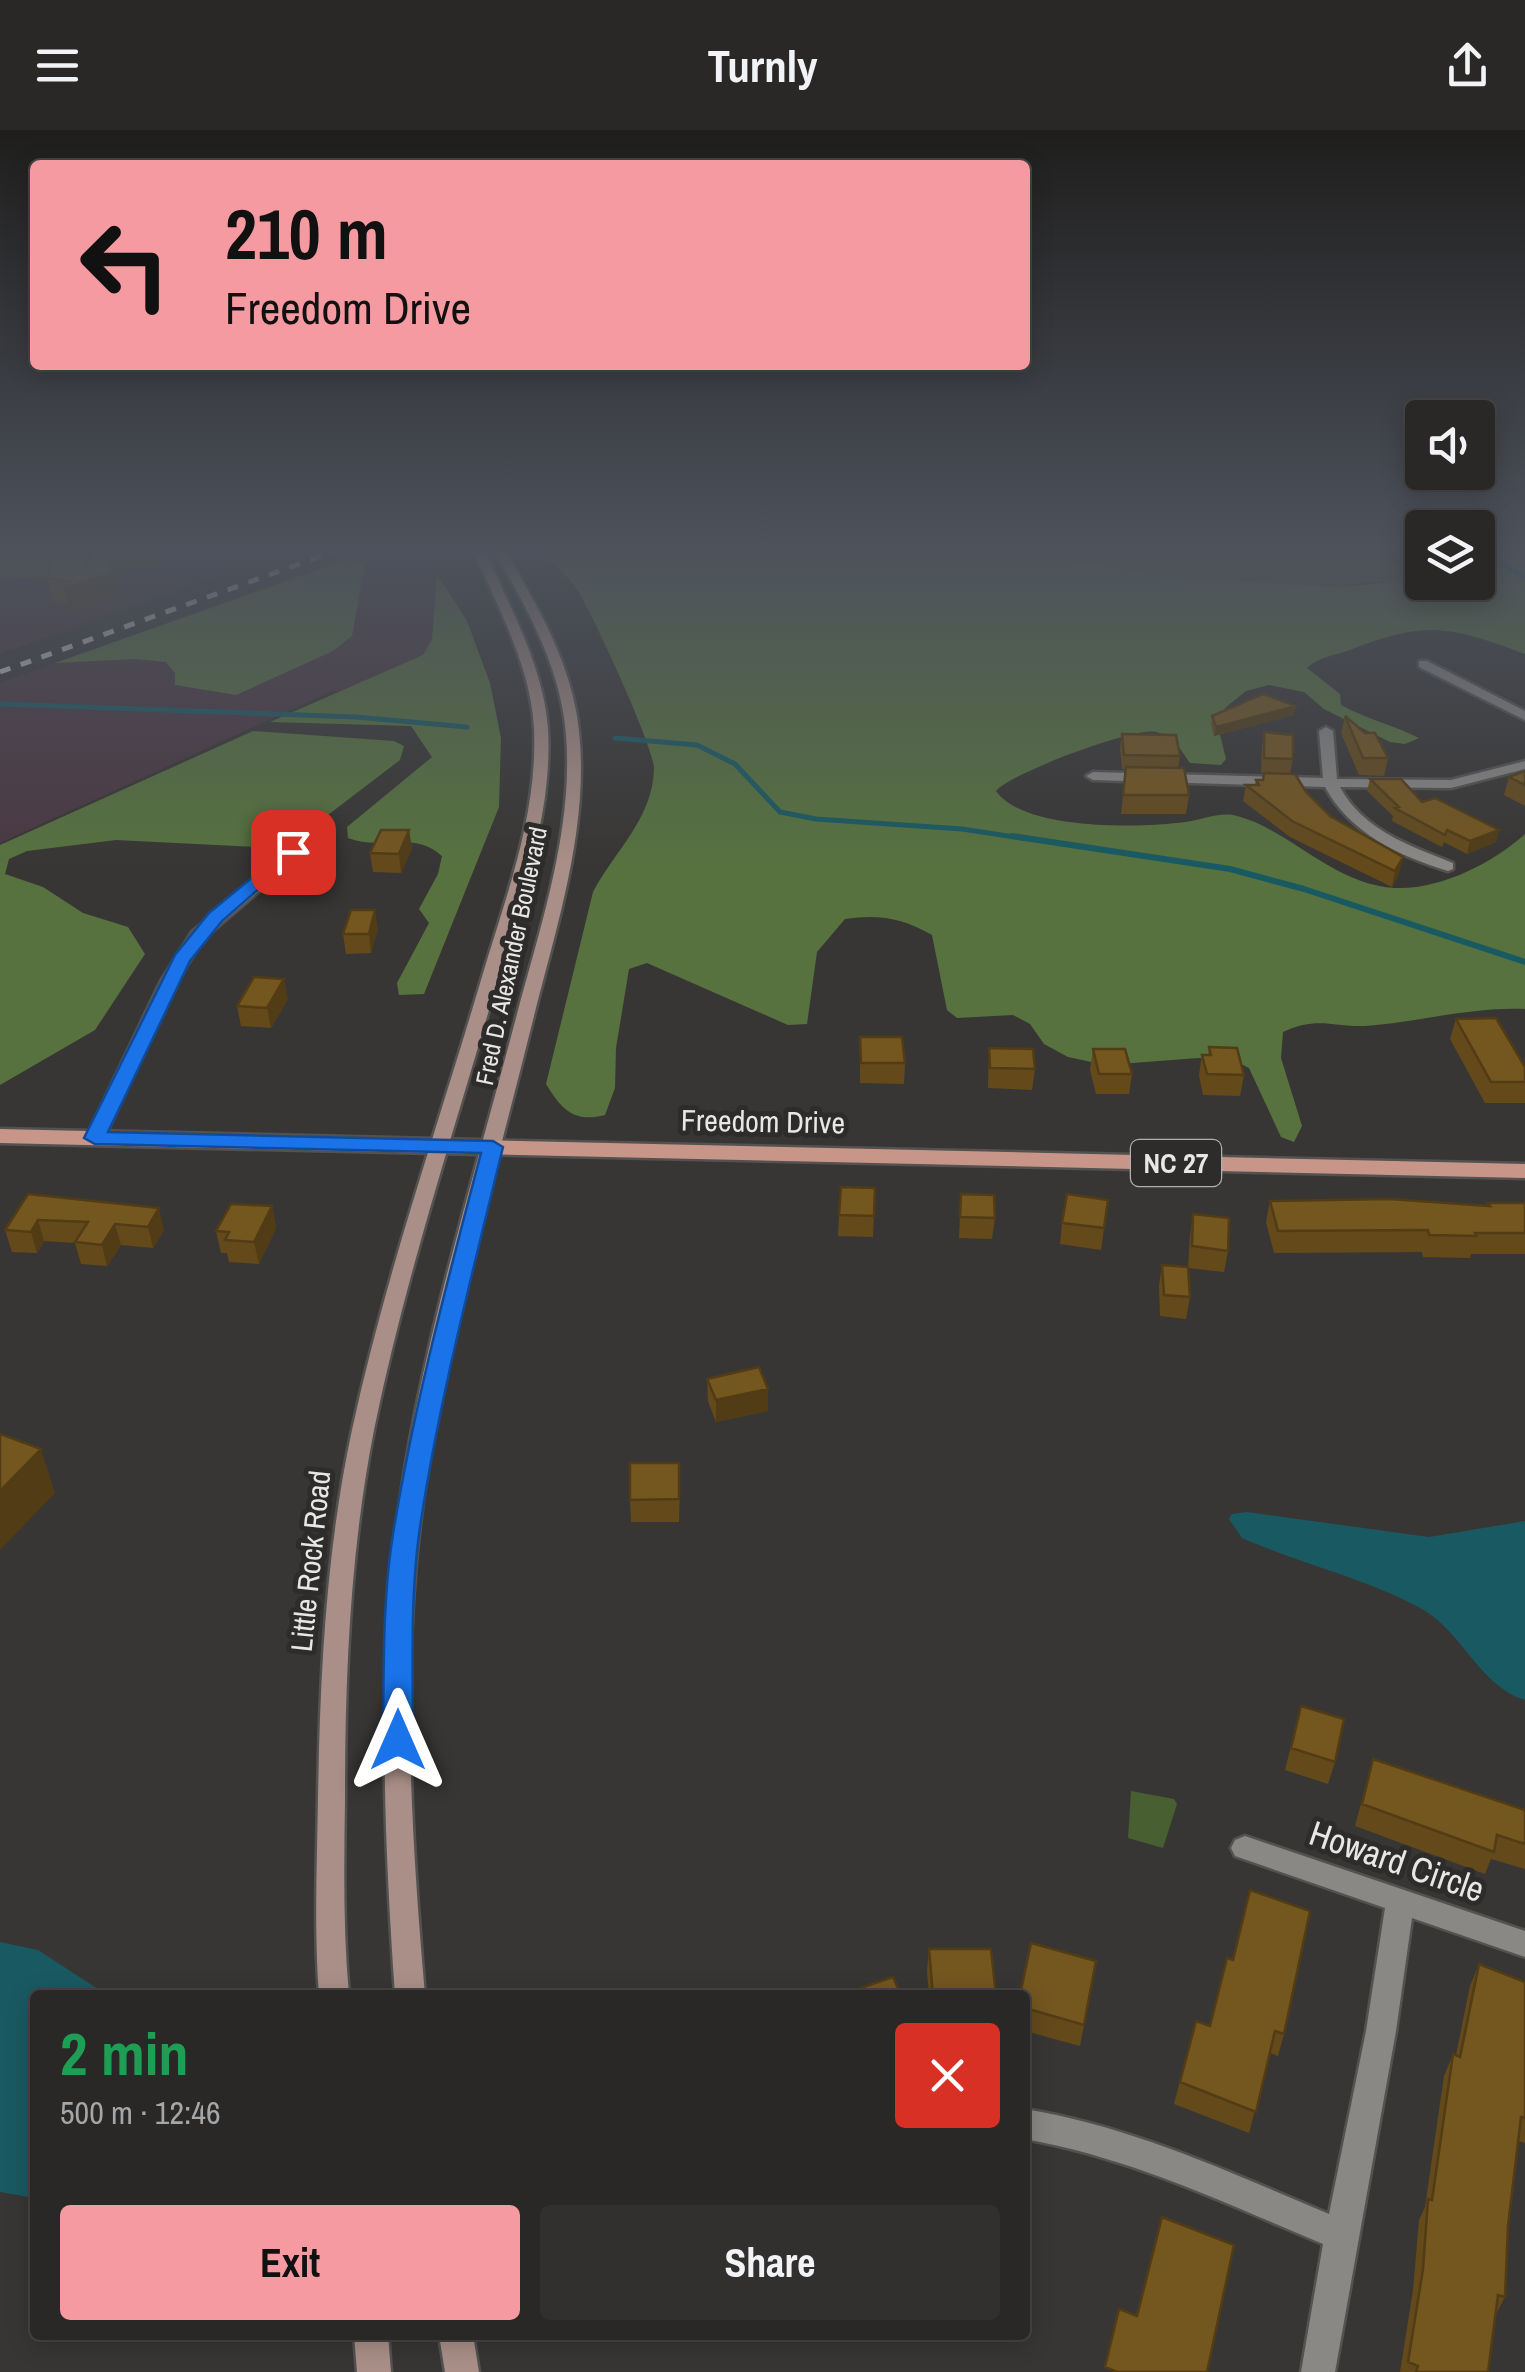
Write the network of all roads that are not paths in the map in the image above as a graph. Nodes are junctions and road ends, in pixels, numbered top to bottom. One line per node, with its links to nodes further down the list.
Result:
1 (524, 656): 13 (main road, Fred D. Alexander Boulevard)
2 (554, 656): 14 (main road, Fred D. Alexander Boulevard)
3 (1423, 664): 4 (street)
4 (1525, 716)
5 (1326, 731): 8 (street)
6 (1525, 765): 8 (street)
7 (1093, 776): 8 (street)
8 (1331, 784): 10 (street)
9 (320, 832): 12 (street)
10 (1448, 866)
11 (0, 1136): 12 (main road, Freedom Drive / NC 27)
12 (95, 1138): 13 (main road, Freedom Drive / NC 27)
13 (440, 1146): 14 (main road, Freedom Drive / NC 27); 19 (main road, Little Rock Road)
14 (493, 1147): 15 (main road, Freedom Drive / NC 27); 20 (main road)
15 (1525, 1171)
16 (1244, 1848): 17 (street, Howard Circle)
17 (1400, 1901): 18 (street, Howard Circle); 22 (street)
18 (1525, 1944)
19 (334, 1990)
20 (410, 1990)
21 (1030, 2125): 22 (street)
22 (1341, 2235): 27 (street)
23 (371, 2340): 25 (main road)
24 (457, 2340): 26 (main road)
25 (374, 2372)
26 (462, 2372)
27 (1318, 2372)

